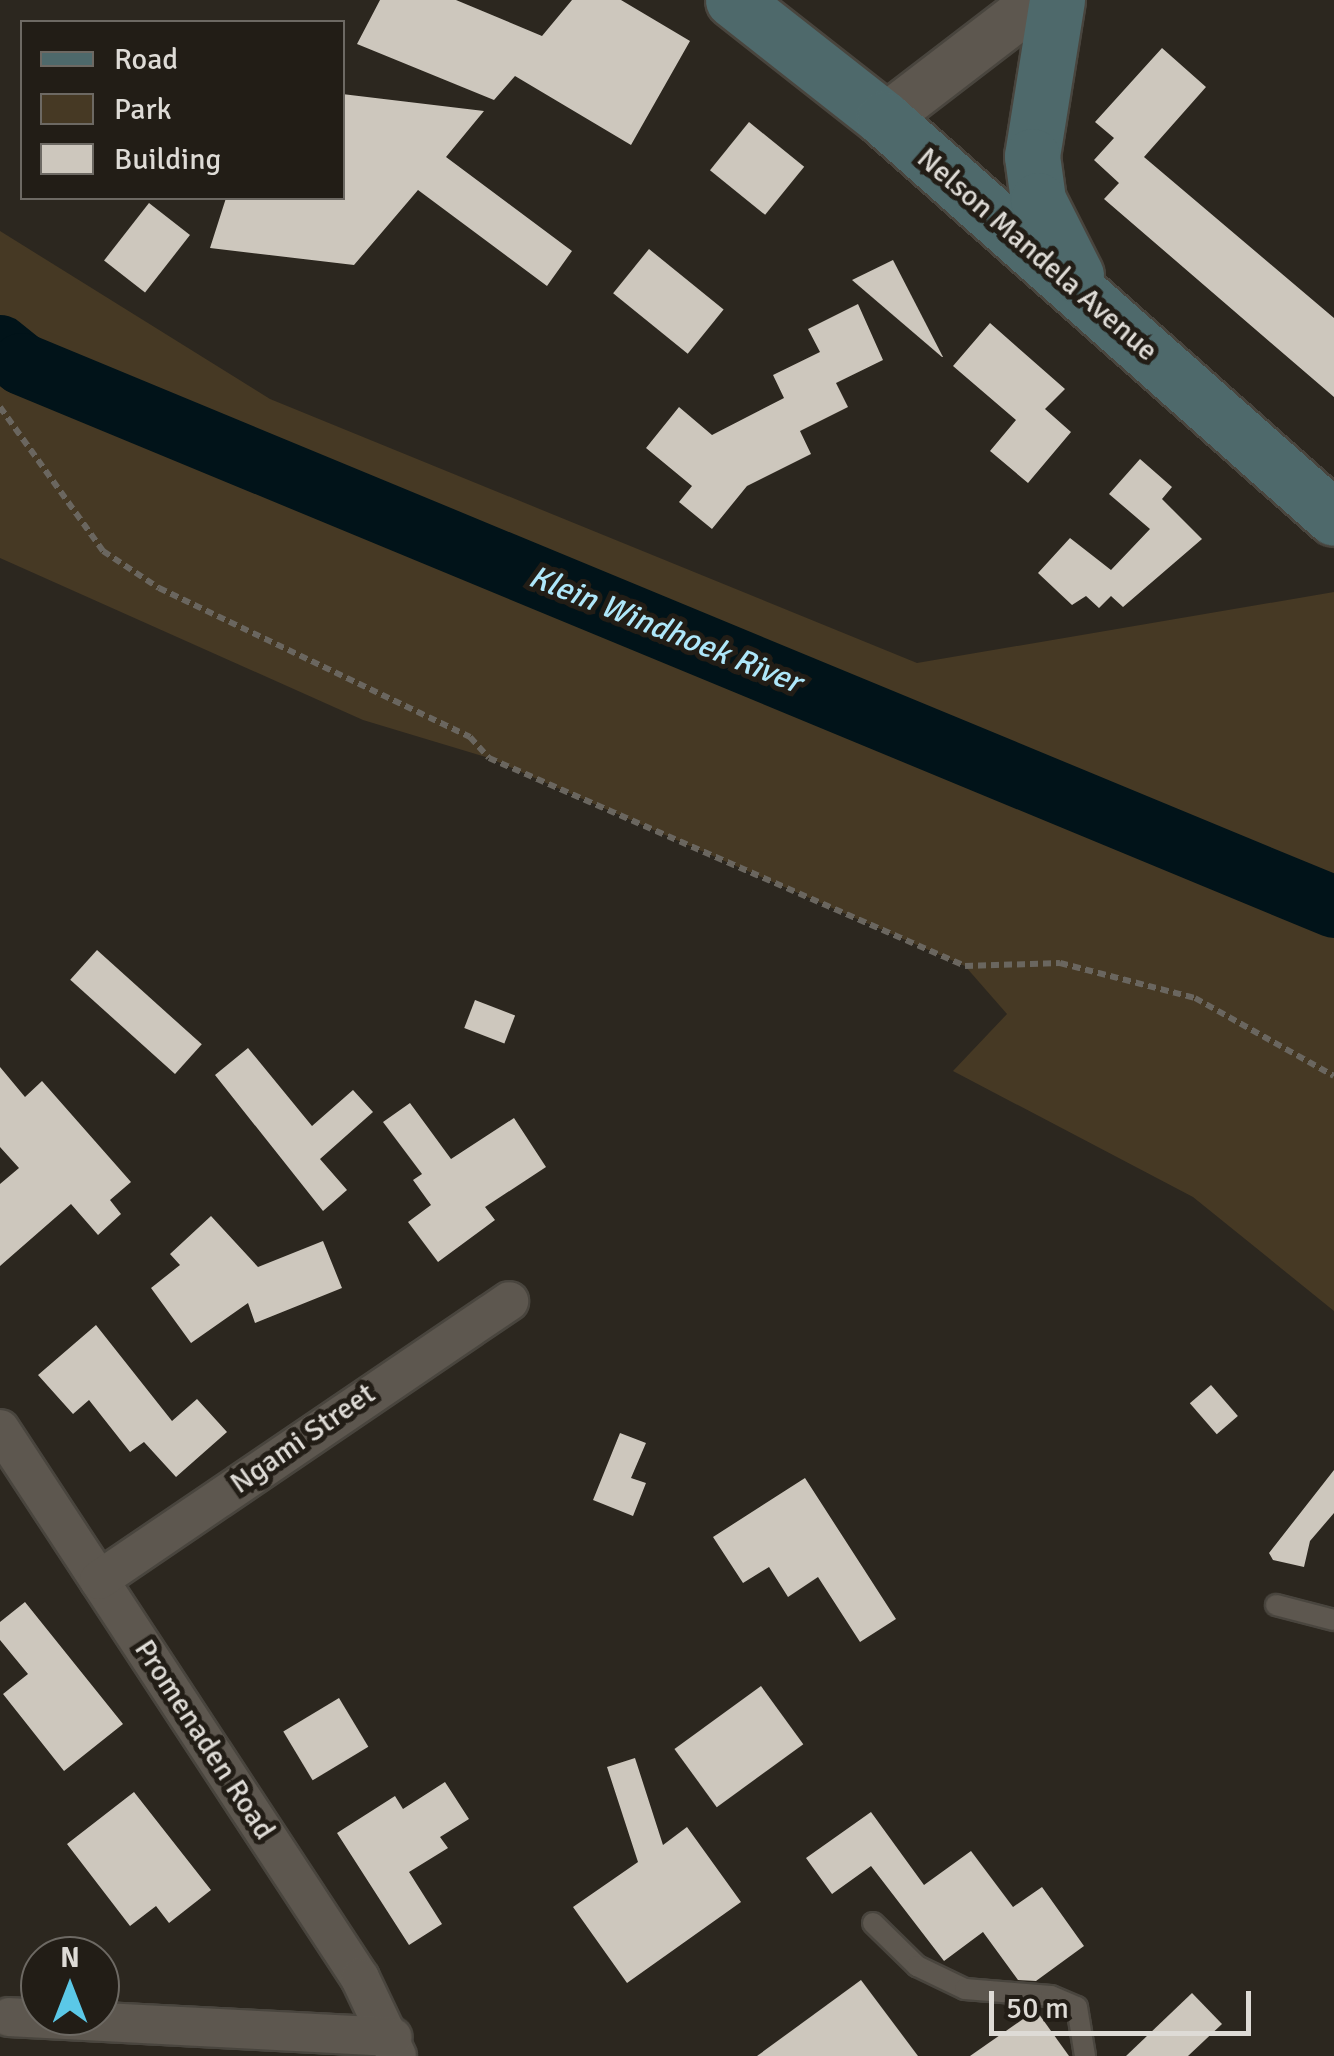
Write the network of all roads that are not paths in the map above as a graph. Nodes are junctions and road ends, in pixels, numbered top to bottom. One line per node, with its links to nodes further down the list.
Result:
1 (733, 0): 4 (main road, Nelson Mandela Avenue)
2 (1039, 0): 4 (street)
3 (1056, 0): 5 (main road)
4 (884, 120): 5 (main road, Nelson Mandela Avenue)
5 (1088, 299): 6 (main road, Nelson Mandela Avenue)
6 (1334, 518)
7 (510, 1300): 9 (street, Ngami Street)
8 (0, 1428): 9 (street, Promenaden Road)
9 (99, 1580): 14 (street, Promenaden Road)
10 (1276, 1606): 11 (lane)
11 (1334, 1620)
12 (873, 1923): 15 (lane)
13 (9, 2017): 14 (street)
14 (394, 2046)
15 (1085, 2056)

